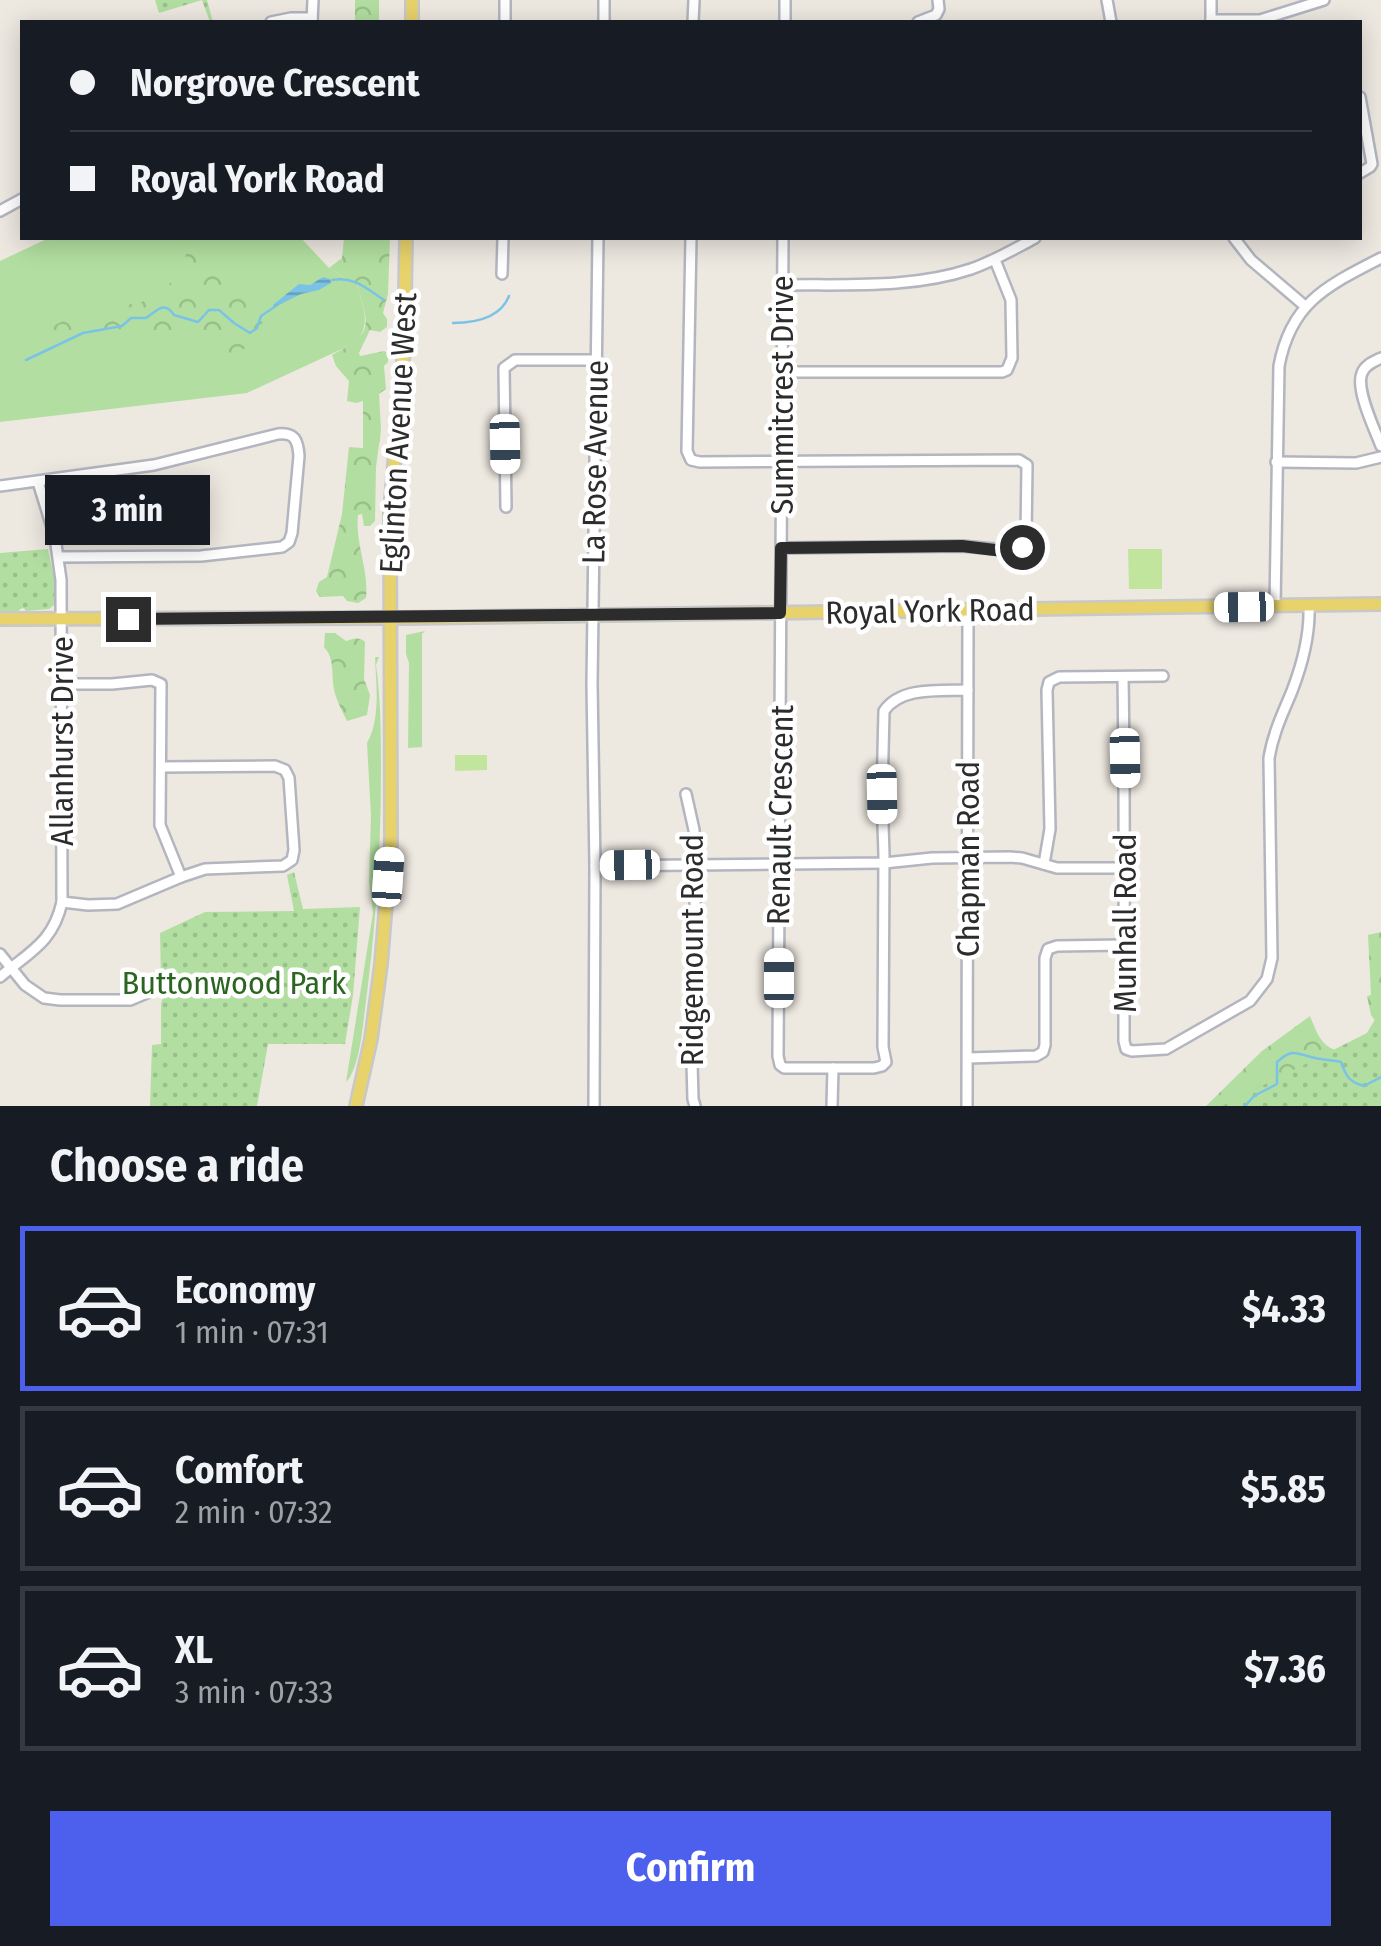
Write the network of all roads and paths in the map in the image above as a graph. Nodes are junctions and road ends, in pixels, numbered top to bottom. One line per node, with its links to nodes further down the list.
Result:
1 (313, 0): 5 (street)
2 (938, 0): 6 (street)
3 (1324, 0): 7 (street)
4 (280, 20): 5 (street)
5 (312, 20)
6 (923, 20)
7 (1260, 20)
8 (1362, 108): 9 (street)
9 (1362, 172)
10 (406, 240): 40 (main road, Eglinton Avenue West)
11 (503, 240): 19 (street)
12 (598, 240): 23 (street, La Rose Avenue)
13 (691, 240): 27 (street)
14 (783, 240): 20 (street, Summitcrest Drive)
15 (1031, 240): 18 (street)
16 (1241, 240): 21 (street)
17 (1381, 258): 21 (street)
18 (995, 260): 20 (street); 24 (street)
19 (502, 274)
20 (783, 285): 24 (street, Summitcrest Drive)
21 (1305, 306): 28 (street)
22 (1381, 358): 25 (street)
23 (596, 360): 31 (street); 39 (street, La Rose Avenue)
24 (782, 372): 27 (street, Summitcrest Drive)
25 (1381, 446)
26 (1381, 457): 28 (street)
27 (782, 462): 32 (street, Summitcrest Drive); 32 (street)
28 (1276, 462): 35 (street)
29 (38, 482): 30 (street); 33 (street, Allanhurst Drive); 33 (street)
30 (0, 486)
31 (506, 507)
32 (781, 548): 38 (street, Summitcrest Drive)
33 (59, 557): 42 (street, Allanhurst Drive)
34 (1381, 604): 36 (main road, Royal York Road)
35 (1275, 606): 36 (main road, Royal York Road); 37 (main road, Royal York Road)
36 (1309, 606): 58 (street, Munhall Road)
37 (968, 611): 38 (main road, Royal York Road); 46 (street, Chapman Road)
38 (780, 613): 39 (main road, Royal York Road); 52 (street, Renault Crescent)
39 (593, 615): 40 (main road, Royal York Road); 54 (street, La Rose Avenue)
40 (390, 617): 42 (main road, Royal York Road); 65 (main road, Eglinton Avenue West)
41 (0, 619): 42 (main road, Royal York Road)
42 (62, 619): 45 (street, Allanhurst Drive)
43 (1123, 676): 44 (street); 53 (street); 55 (street, Munhall Road)
44 (1163, 676)
45 (62, 684): 47 (street); 57 (street, Allanhurst Drive)
46 (968, 690): 49 (street, Chapman Road); 50 (street, Renault Crescent)
47 (161, 767): 56 (street); 56 (street)
48 (686, 794): 51 (street, Ridgemount Road)
49 (968, 857): 50 (street); 53 (street); 63 (street, Chapman Road)
50 (884, 863): 52 (street); 64 (street, Renault Crescent)
51 (696, 864): 52 (street); 54 (street); 67 (street, Ridgemount Road)
52 (780, 864): 64 (street, Renault Crescent)
53 (1044, 864): 55 (street)
54 (595, 866): 66 (street, La Rose Avenue)
55 (1124, 868): 58 (street, Munhall Road)
56 (181, 877): 57 (street)
57 (62, 902): 60 (street, Allanhurst Drive)
58 (1124, 945): 63 (street)
59 (0, 954): 60 (street)
60 (11, 968): 61 (street, Allanhurst Drive); 62 (street)
61 (0, 978)
62 (148, 992)
63 (968, 1058): 69 (street, Chapman Road)
64 (832, 1068): 68 (street)
65 (356, 1106)
66 (594, 1106)
67 (696, 1106)
68 (832, 1106)
69 (967, 1106)

